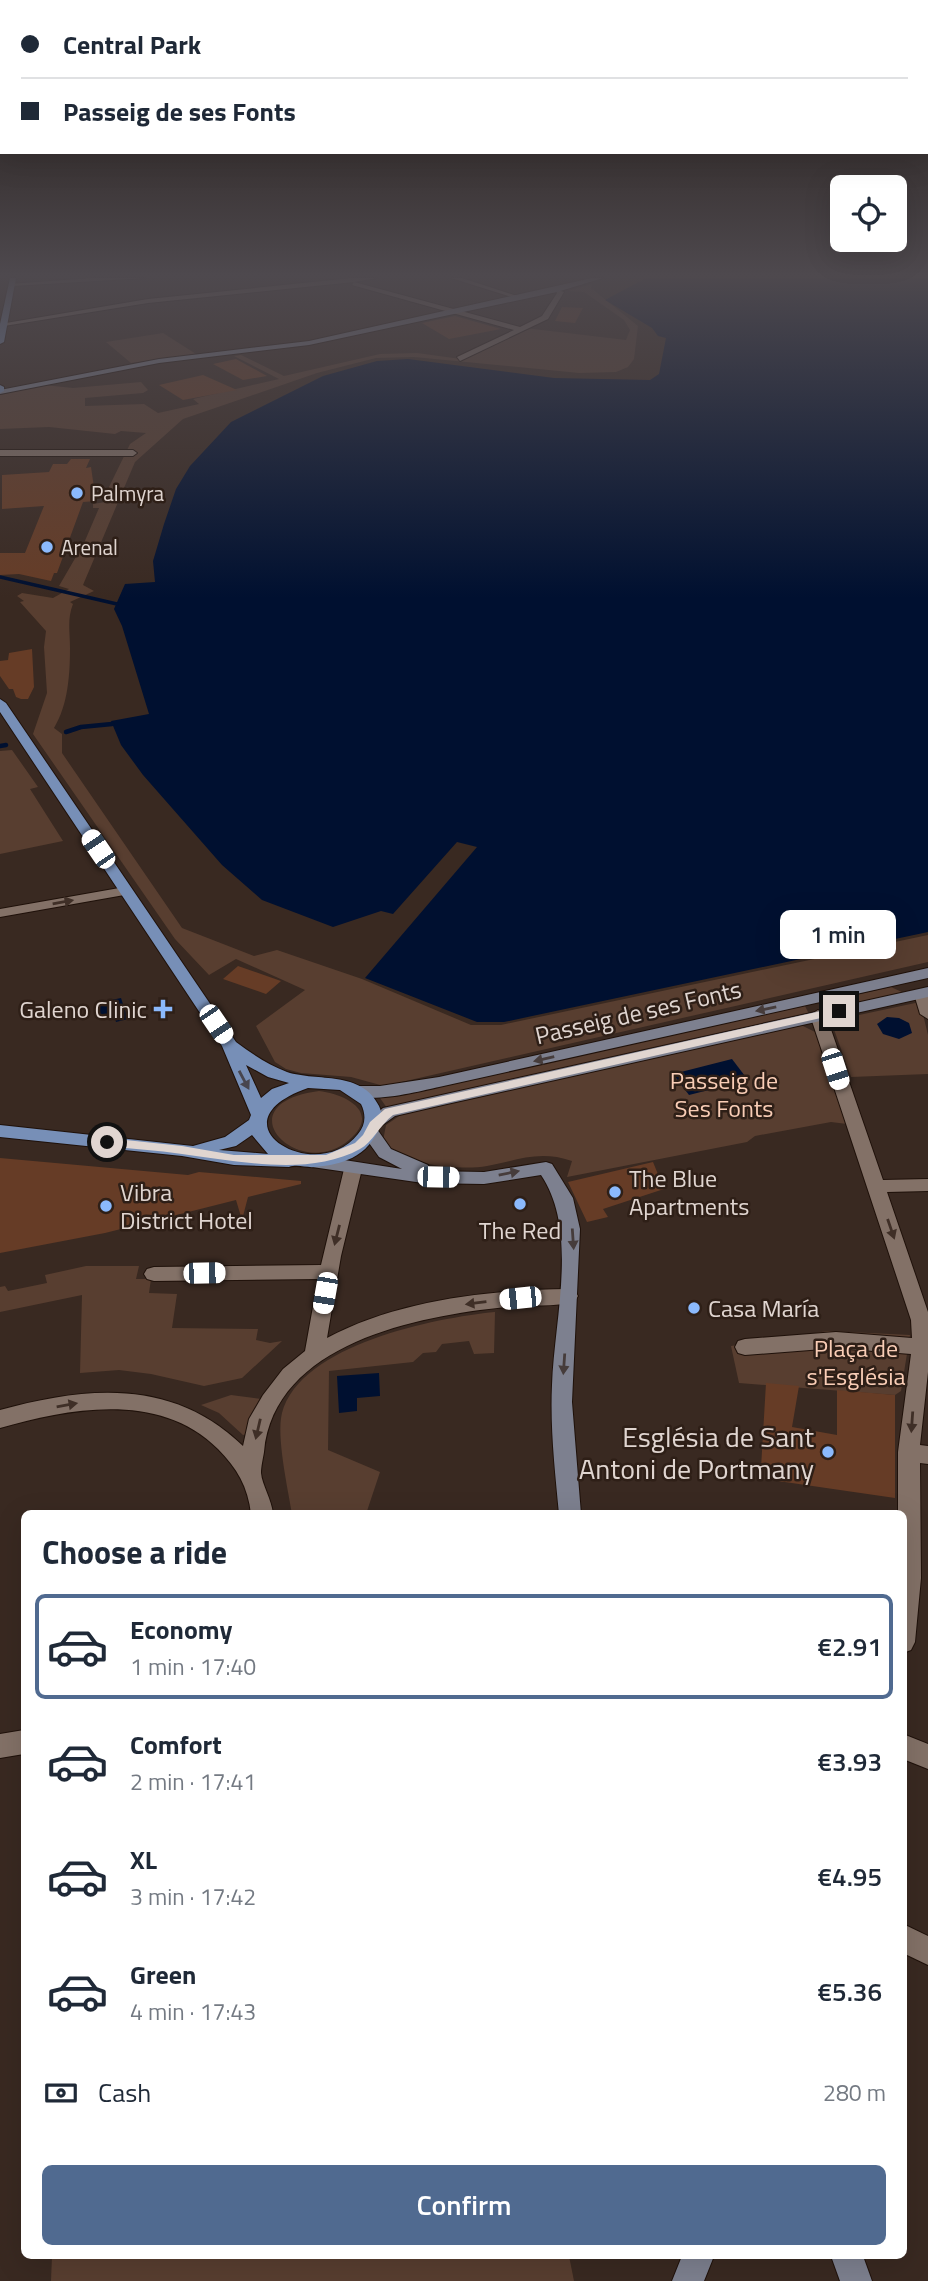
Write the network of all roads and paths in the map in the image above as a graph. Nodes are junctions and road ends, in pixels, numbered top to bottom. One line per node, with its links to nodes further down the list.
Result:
1 (33, 384): 2 (street)
2 (0, 389)
3 (0, 453): 4 (street)
4 (133, 453)
5 (0, 704): 6 (main road)
6 (125, 891): 7 (street, one-way to 6); 13 (main road)
7 (0, 913)
8 (928, 973): 9 (street, Passeig de ses Fonts)
9 (896, 981): 10 (street); 11 (street, Passeig de ses Fonts)
10 (925, 993): 11 (street, Passeig de ses Fonts); 12 (street)
11 (816, 1007): 15 (street, Passeig de ses Fonts, one-way to 15); 17 (street, Passeig de ses Fonts); 24 (street)
12 (928, 1014)
13 (230, 1046): 14 (main road); 16 (main road, one-way to 16)
14 (316, 1082): 15 (main road); 16 (main road)
15 (358, 1092): 17 (main road)
16 (258, 1119): 19 (main road); 20 (main road)
17 (372, 1129): 20 (main road); 22 (street)
18 (0, 1131): 19 (main road)
19 (182, 1150): 20 (main road)
20 (307, 1160): 21 (street)
21 (352, 1169): 22 (street); 25 (street, one-way to 25)
22 (453, 1177): 27 (street, one-way to 27)
23 (928, 1185): 24 (street)
24 (876, 1186): 29 (street, one-way to 29)
25 (329, 1272): 26 (street); 30 (street)
26 (154, 1273)
27 (568, 1296): 30 (street, one-way to 30); 35 (street, one-way to 35)
28 (745, 1347): 29 (street)
29 (922, 1347): 32 (street, one-way to 32)
30 (314, 1355): 33 (street, one-way to 33)
31 (0, 1419): 33 (street, one-way to 33)
32 (919, 1454): 36 (street)
33 (251, 1472): 34 (street)
34 (261, 1510)
35 (570, 1510)
36 (914, 1579): 37 (street)
37 (907, 1619)
38 (21, 1742): 39 (street)
39 (0, 1746)
40 (907, 1748): 41 (street)
41 (928, 1757)
42 (907, 1940): 43 (street)
43 (928, 1951)
44 (697, 2259): 46 (street)
45 (848, 2259): 47 (street)
46 (688, 2281)
47 (856, 2281)

